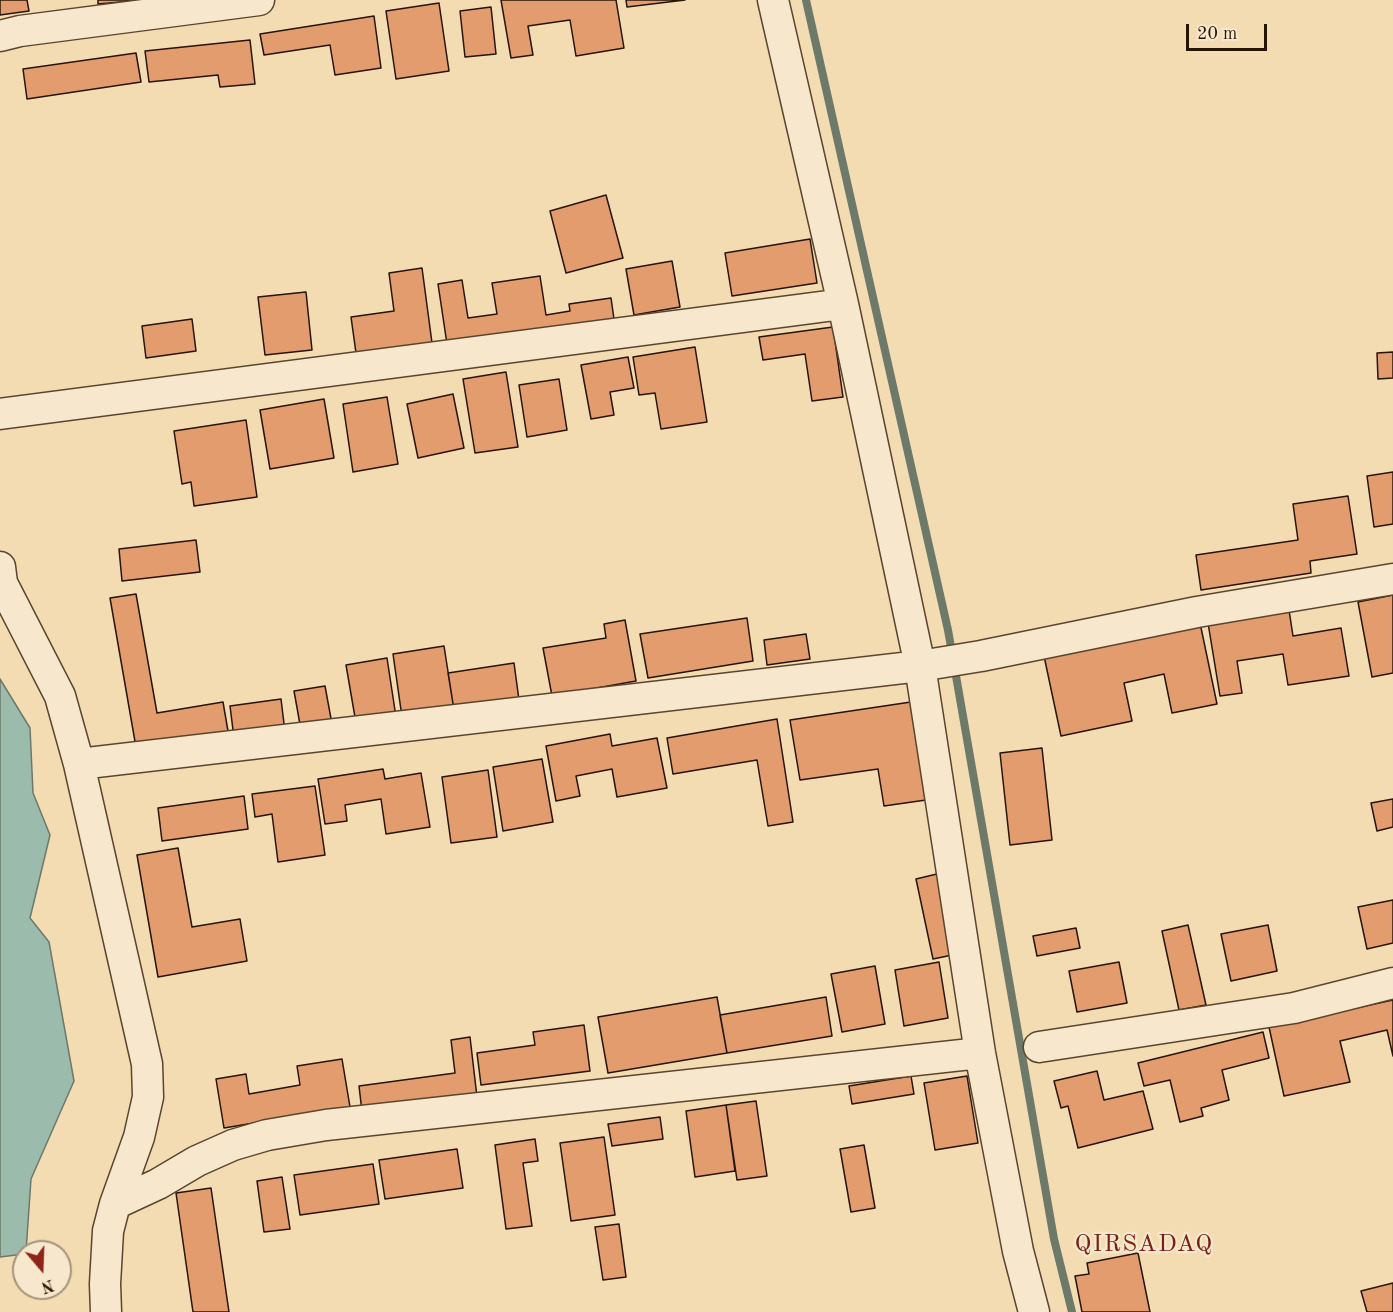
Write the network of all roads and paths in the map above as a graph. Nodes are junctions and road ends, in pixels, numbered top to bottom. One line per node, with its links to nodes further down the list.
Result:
1 (260, 0): 3 (street)
2 (773, 0): 4 (street)
3 (0, 36)
4 (843, 304): 5 (street); 8 (street)
5 (0, 414)
6 (0, 567): 9 (street)
7 (1393, 579): 8 (street)
8 (930, 664): 9 (street); 12 (street)
9 (79, 764): 13 (street)
10 (1393, 983): 11 (street)
11 (1039, 1047)
12 (980, 1053): 13 (street); 15 (street)
13 (115, 1204): 14 (street)
14 (106, 1312)
15 (1034, 1312)

